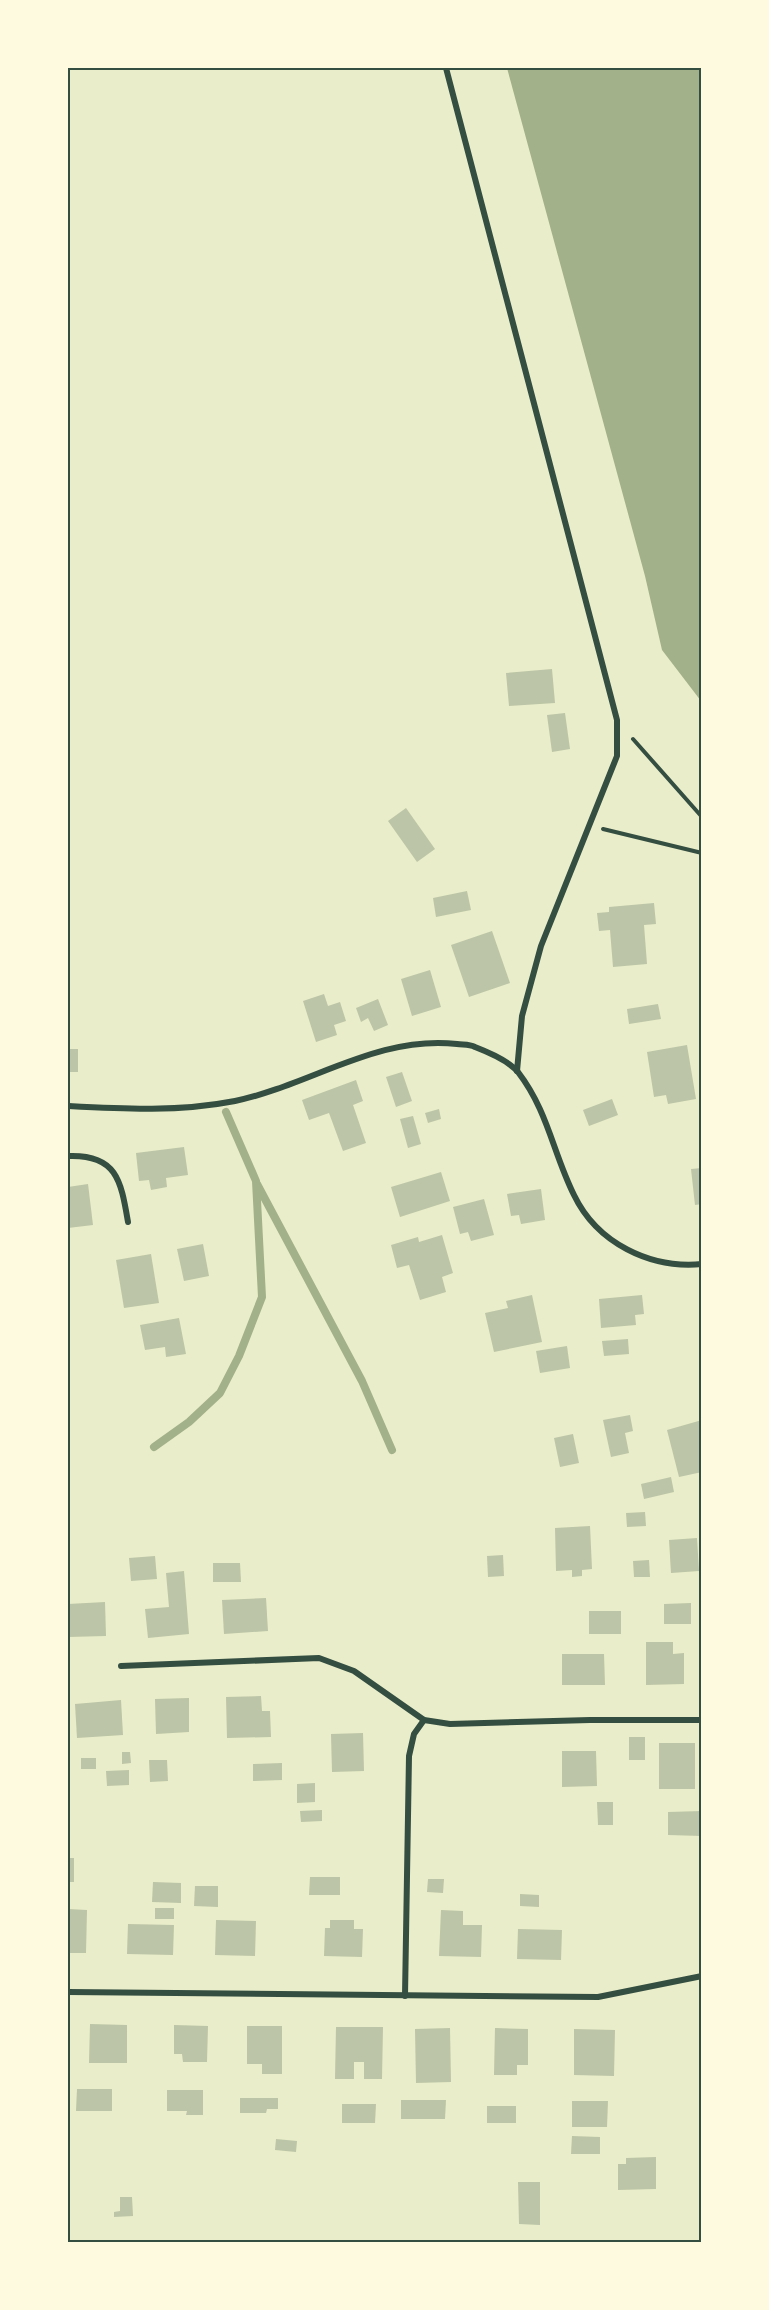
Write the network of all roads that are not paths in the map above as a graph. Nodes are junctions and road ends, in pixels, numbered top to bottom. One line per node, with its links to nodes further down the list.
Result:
1 (446, 68): 2 (street)
2 (517, 1071): 3 (street); 6 (street)
3 (68, 1106)
4 (68, 1156): 5 (street)
5 (128, 1222)
6 (702, 1264)
7 (122, 1666): 8 (street)
8 (424, 1720): 9 (street); 12 (street)
9 (702, 1720)
10 (702, 1976): 12 (street)
11 (68, 1992): 12 (street)
12 (405, 1996)

